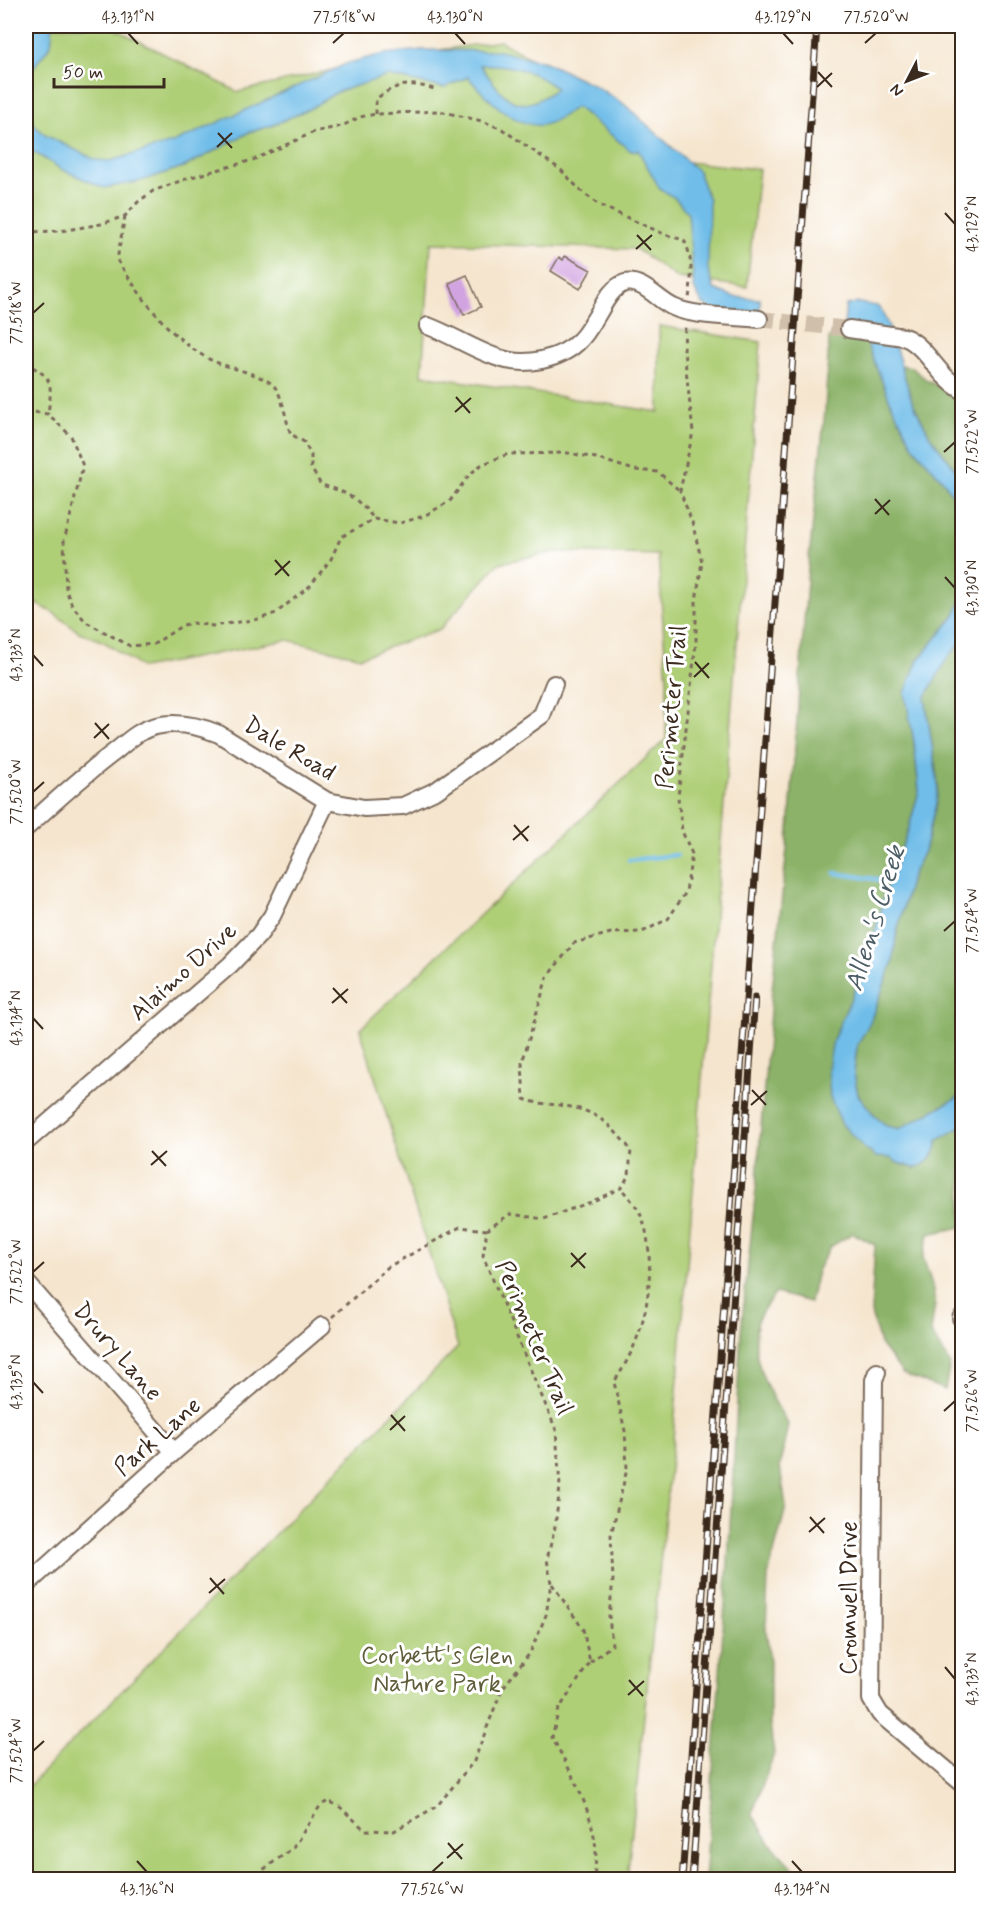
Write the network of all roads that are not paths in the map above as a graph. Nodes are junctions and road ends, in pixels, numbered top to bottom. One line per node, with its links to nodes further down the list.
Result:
1 (759, 319): 2 (street)
2 (428, 326)
3 (854, 330): 4 (street)
4 (963, 390)
5 (554, 684): 6 (street, Dale Road)
6 (327, 801): 7 (street, Dale Road); 8 (street, Alaimo Drive)
7 (26, 828)
8 (26, 1142)
9 (26, 1282): 12 (street, Drury Lane)
10 (321, 1326): 12 (street, Park Lane)
11 (877, 1372): 14 (street, Cromwell Drive)
12 (174, 1452): 13 (street, Park Lane)
13 (26, 1585)
14 (963, 1784)

